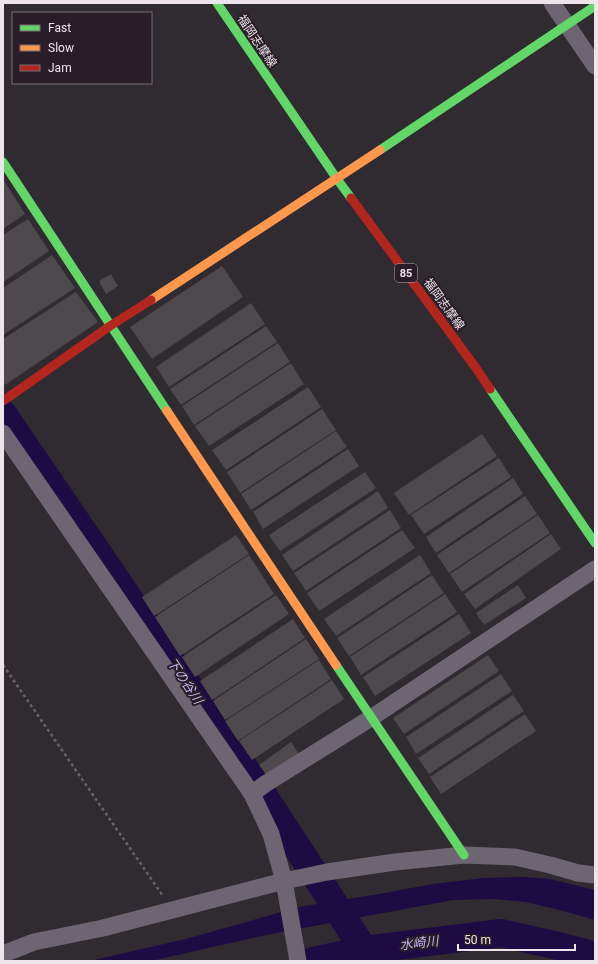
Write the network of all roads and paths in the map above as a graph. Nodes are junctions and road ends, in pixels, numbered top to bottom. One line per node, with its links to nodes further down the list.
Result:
1 (217, 3): 7 (street, 福岡志摩線 / 85)
2 (552, 3): 4 (street)
3 (595, 6): 4 (street)
4 (566, 24): 5 (street); 7 (street)
5 (595, 66)
6 (3, 162): 8 (street)
7 (337, 179): 8 (street); 11 (street, 福岡志摩線 / 85)
8 (110, 326): 9 (street); 14 (street)
9 (4, 401)
10 (3, 433): 15 (street)
11 (595, 543)
12 (595, 569): 14 (street)
13 (3, 665): 19 (path)
14 (370, 718): 15 (street); 16 (street)
15 (257, 790): 18 (street)
16 (464, 855): 17 (street); 18 (street)
17 (595, 875)
18 (284, 886): 19 (street); 21 (street)
19 (172, 909): 20 (street)
20 (3, 954)
21 (298, 961)

